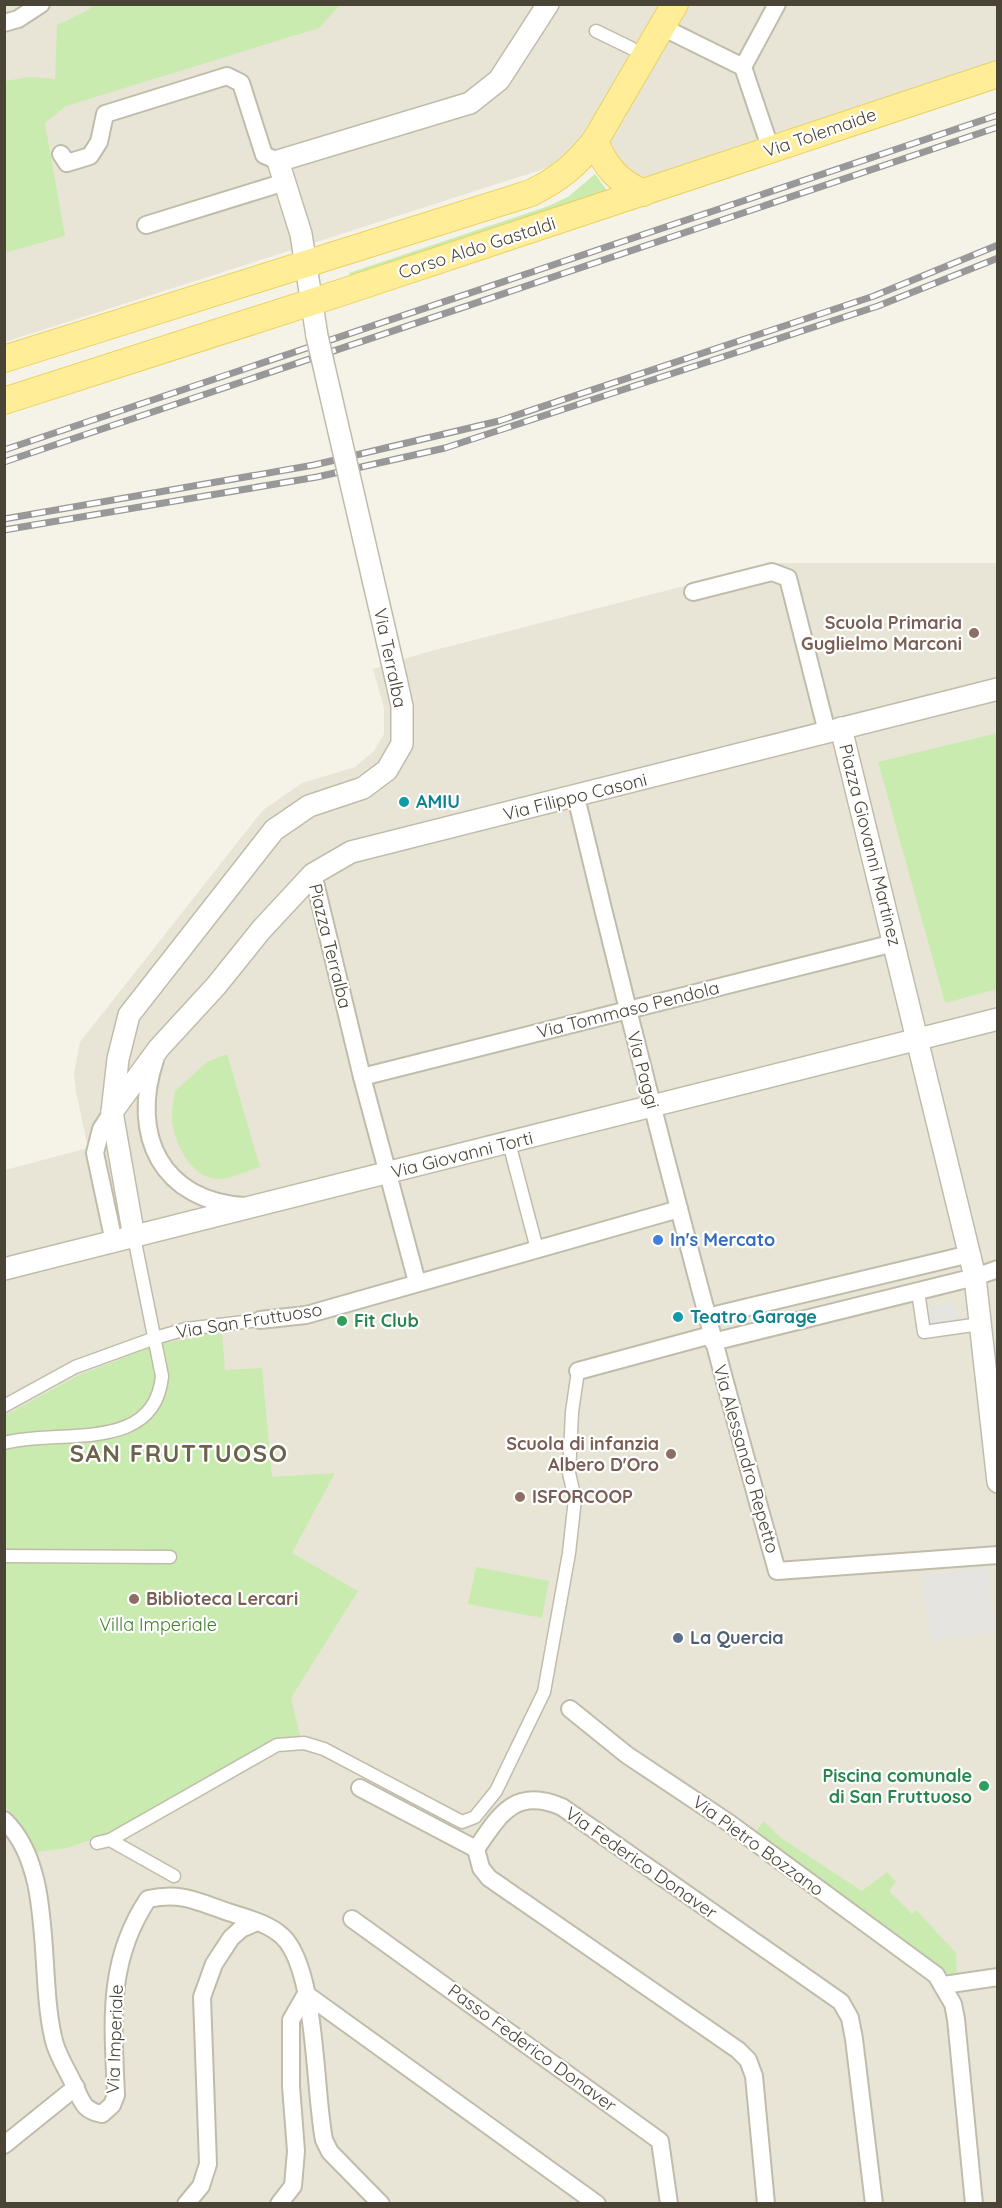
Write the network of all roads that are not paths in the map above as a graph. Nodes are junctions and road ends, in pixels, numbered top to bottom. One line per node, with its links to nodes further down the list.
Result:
1 (41, 4): 5 (street)
2 (548, 4): 14 (street)
3 (675, 4): 6 (main road, Corso Aldo Gastaldi)
4 (777, 4): 9 (street)
5 (4, 23)
6 (662, 27): 9 (street); 11 (main road, Corso Aldo Gastaldi)
7 (596, 31): 8 (street)
8 (631, 48)
9 (743, 68): 12 (street)
10 (998, 74): 12 (main road, Via Tolemaide)
11 (595, 141): 16 (main road); 18 (main road, Corso Aldo Gastaldi)
12 (771, 150): 16 (main road, Via Tolemaide)
13 (61, 154): 14 (street)
14 (278, 161): 15 (street)
15 (285, 182): 17 (street); 18 (street)
16 (643, 193): 19 (main road, Corso Aldo Gastaldi)
17 (146, 225)
18 (307, 262): 19 (street); 20 (main road, Corso Aldo Gastaldi)
19 (312, 303): 21 (main road, Corso Aldo Gastaldi); 34 (street, Via Terralba, bridge)
20 (4, 359)
21 (4, 401)
22 (693, 592): 24 (street, Piazza Giovanni Martinez)
23 (998, 689): 24 (street, Piazza Giovanni Martinez)
24 (834, 730): 25 (street, Via Filippo Casoni); 27 (street, Piazza Giovanni Martinez)
25 (576, 797): 26 (street, Via Filippo Casoni); 28 (street, Via Paggi)
26 (313, 874): 31 (street, Piazza Terralba); 32 (street, Piazza Terralba)
27 (894, 943): 28 (street, Via Tommaso Pendola); 30 (street, Piazza Giovanni Martinez)
28 (627, 1010): 32 (street, Via Tommaso Pendola); 33 (street, Via Paggi)
29 (998, 1019): 30 (street)
30 (918, 1039): 33 (street, Via Giovanni Torti); 42 (street, Piazza Giovanni Martinez)
31 (159, 1048): 34 (street, Piazza Terralba); 37 (street, Piazza Terralba)
32 (362, 1077): 36 (street, Piazza Terralba)
33 (652, 1107): 35 (street, Via Giovanni Torti); 38 (street, Via Paggi)
34 (112, 1112): 39 (street); 40 (street, Piazza Terralba)
35 (510, 1143): 36 (street, Via Giovanni Torti); 41 (street)
36 (388, 1174): 37 (street, Via Giovanni Torti); 46 (street, Piazza Terralba)
37 (256, 1206): 39 (street, Via Giovanni Torti)
38 (679, 1209): 41 (street, Via San Fruttuoso); 48 (street, Via Paggi)
39 (135, 1237): 40 (street, Via Giovanni Torti); 51 (street)
40 (114, 1242): 43 (street, Via Giovanni Torti)
41 (537, 1249): 46 (street, Via San Fruttuoso)
42 (970, 1254): 45 (street, Piazza Giovanni Martinez); 48 (street)
43 (4, 1269)
44 (998, 1269): 45 (street)
45 (975, 1277): 47 (street); 50 (street, Piazza Giovanni Martinez)
46 (417, 1282): 49 (street, Via San Fruttuoso)
47 (918, 1292): 50 (street); 52 (street)
48 (707, 1317): 52 (street, Via Paggi)
49 (260, 1320): 51 (street, Via San Fruttuoso)
50 (980, 1323): 56 (street, Piazza Giovanni Martinez)
51 (155, 1338): 54 (street, Via San Fruttuoso); 55 (street)
52 (712, 1338): 53 (street); 57 (street, Via Alessandro Repetto)
53 (578, 1371): 62 (street)
54 (4, 1406)
55 (4, 1443)
56 (998, 1482)
57 (998, 1555)
58 (4, 1556): 59 (street)
59 (170, 1557)
60 (570, 1709): 74 (street, Via Pietro Bozzano)
61 (360, 1788): 67 (street)
62 (496, 1791): 63 (street); 65 (street)
63 (513, 1804): 67 (street); 84 (street, Via Federico Donaver)
64 (4, 1820): 76 (street, Via Imperiale)
65 (110, 1840): 66 (street); 68 (street)
66 (97, 1843)
67 (476, 1849): 83 (street)
68 (174, 1876)
69 (221, 1910): 71 (street, Via Imperiale); 72 (street); 76 (street, Via Imperiale)
70 (352, 1919): 82 (street, Passo Federico Donaver)
71 (257, 1922): 72 (street); 75 (street, Via Imperiale)
72 (231, 1938): 78 (street)
73 (998, 1977): 74 (street)
74 (944, 1985): 85 (street, Via Pietro Bozzano)
75 (306, 1994): 79 (street); 80 (street); 81 (street)
76 (76, 2087): 77 (street)
77 (4, 2145)
78 (186, 2204)
79 (279, 2204)
80 (381, 2204)
81 (597, 2204)
82 (669, 2204)
83 (766, 2204)
84 (874, 2204)
85 (974, 2204)

